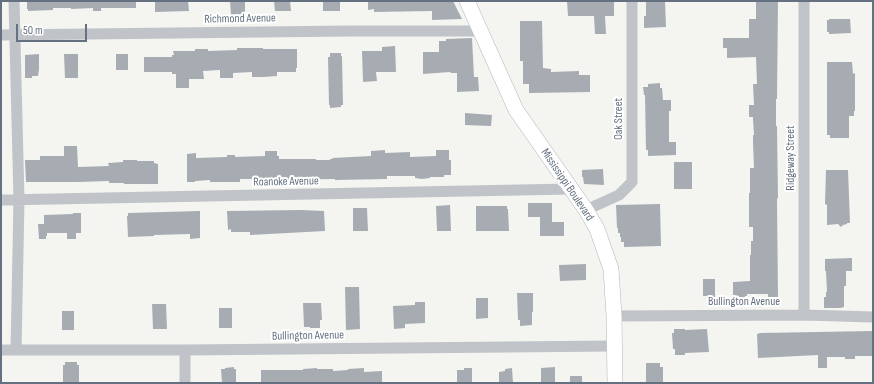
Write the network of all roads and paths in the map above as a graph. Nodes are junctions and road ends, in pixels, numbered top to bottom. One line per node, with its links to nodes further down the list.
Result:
1 (14, 1): 7 (street)
2 (467, 1): 5 (main road, Mississippi Boulevard)
3 (632, 1): 11 (street, Oak Street)
4 (804, 1): 12 (street, Ridgeway Street)
5 (480, 31): 7 (street, Richmond Avenue); 8 (main road, Mississippi Boulevard)
6 (1, 35): 7 (street, Richmond Avenue)
7 (15, 35): 10 (street)
8 (571, 189): 10 (street, Roanoke Avenue); 11 (main road, Mississippi Boulevard)
9 (1, 200): 10 (street, Roanoke Avenue)
10 (19, 200): 17 (street)
11 (586, 210): 13 (main road, Mississippi Boulevard)
12 (804, 315): 13 (street, Bullington Avenue); 14 (street, Bullington Avenue)
13 (614, 316): 15 (main road, Mississippi Boulevard)
14 (873, 317)
15 (614, 346): 18 (street, Bullington Avenue); 20 (main road, Mississippi Boulevard)
16 (1, 350): 17 (street, Bullington Avenue)
17 (16, 350): 18 (street, Bullington Avenue)
18 (185, 350): 19 (street)
19 (185, 383)
20 (615, 383)

